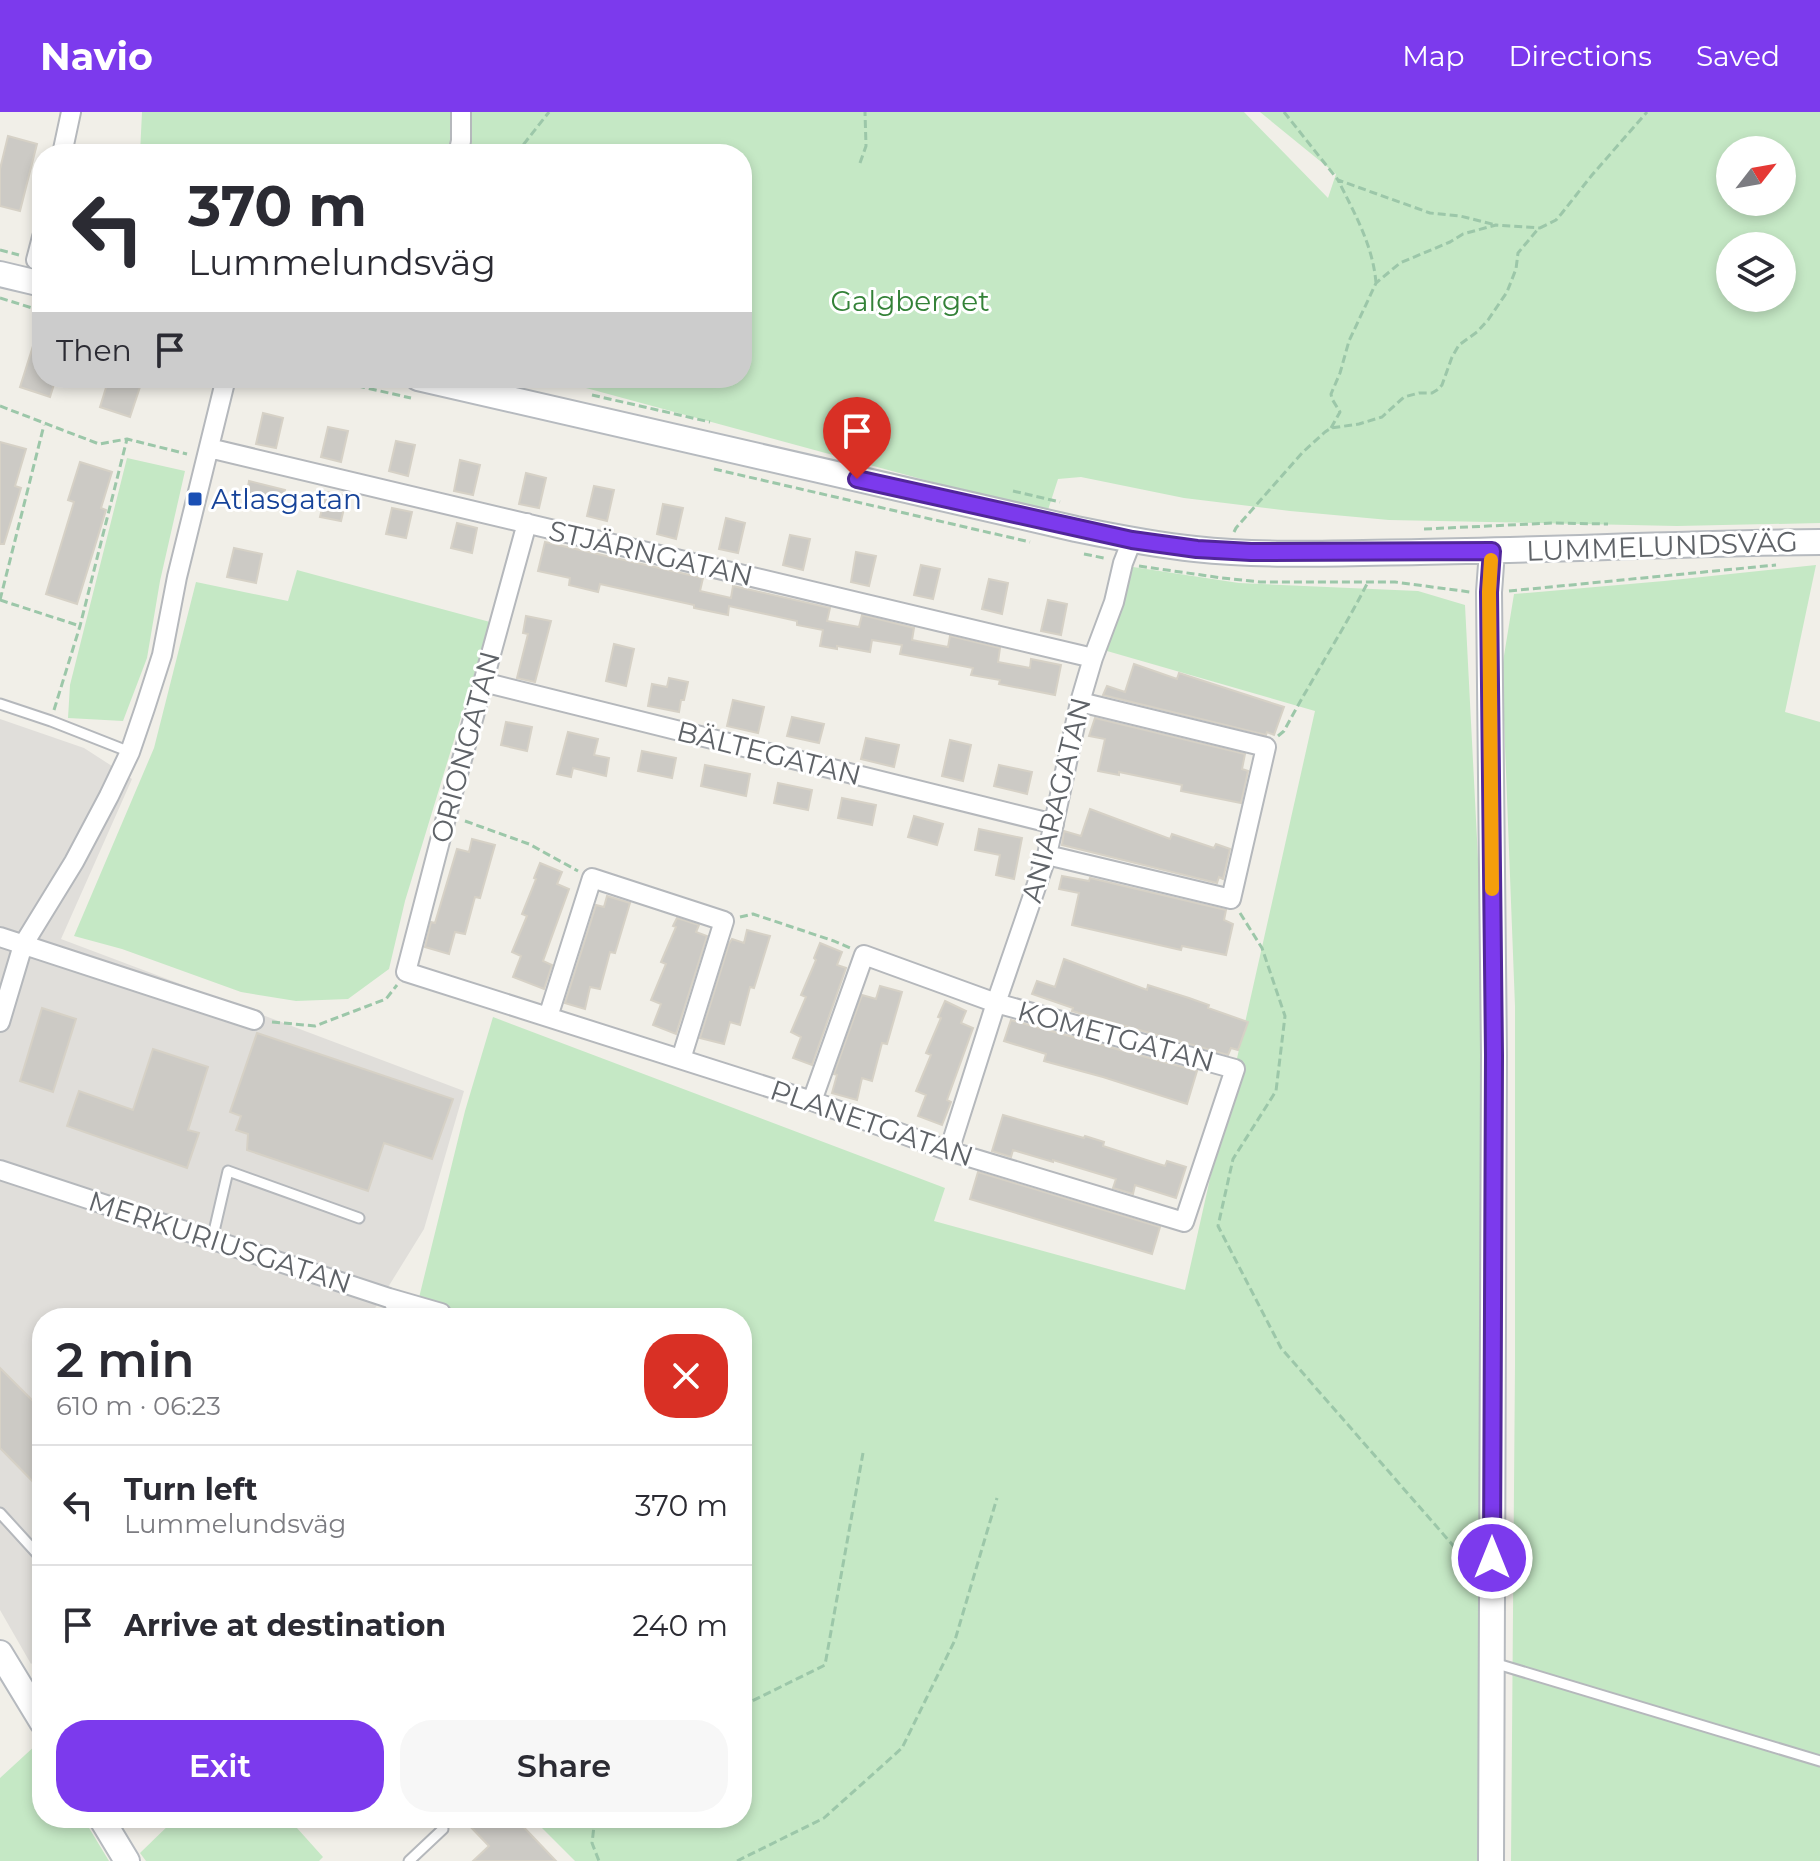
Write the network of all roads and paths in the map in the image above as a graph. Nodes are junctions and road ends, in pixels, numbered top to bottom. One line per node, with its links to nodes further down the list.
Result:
1 (71, 112): 7 (street)
2 (461, 112): 8 (street)
3 (549, 112): 9 (path)
4 (865, 112): 10 (path)
5 (1284, 112): 11 (path)
6 (1647, 112): 13 (path)
7 (64, 144)
8 (460, 144)
9 (524, 144)
10 (860, 163)
11 (1338, 180): 12 (path); 16 (path)
12 (1496, 225): 13 (path); 16 (path)
13 (1540, 228): 25 (path)
14 (0, 274): 15 (main road)
15 (32, 282)
16 (1376, 283): 25 (path)
17 (0, 298): 18 (path)
18 (32, 308)
19 (224, 388): 27 (street)
20 (461, 388): 31 (main road, LUMMELUNDSVÄG)
21 (589, 394): 24 (path)
22 (0, 406): 23 (path)
23 (44, 423): 26 (path); 36 (path)
24 (715, 423)
25 (1331, 428): 33 (path)
26 (127, 439): 27 (path); 37 (path)
27 (208, 453): 30 (street, STJÄRNGATAN); 44 (street)
28 (1011, 491): 29 (path)
29 (1070, 505)
30 (527, 523): 38 (street, STJÄRNGATAN); 39 (street, ORIONGATAN)
31 (1132, 540): 33 (main road, LUMMELUNDSVÄG); 38 (street, ANIARAGATAN)
32 (1820, 542): 34 (main road, LUMMELUNDSVÄG)
33 (1232, 551): 34 (main road, LUMMELUNDSVÄG)
34 (1492, 551): 73 (main road)
35 (1368, 582): 43 (path)
36 (0, 600): 37 (path)
37 (80, 626): 42 (path)
38 (1093, 658): 40 (street, ANIARAGATAN)
39 (483, 682): 45 (street, ORIONGATAN); 46 (street, BÄLTEGATAN)
40 (1080, 702): 43 (street); 46 (street, ANIARAGATAN)
41 (0, 704): 42 (lane)
42 (51, 721): 44 (lane)
43 (1266, 747): 49 (street)
44 (130, 752): 52 (street)
45 (447, 814): 48 (path); 54 (street, ORIONGATAN)
46 (1054, 824): 47 (street, ANIARAGATAN)
47 (1047, 855): 49 (street); 55 (street, ANIARAGATAN)
48 (592, 878): 50 (street); 56 (street)
49 (1231, 899): 73 (path)
50 (724, 921): 53 (path); 59 (street)
51 (0, 937): 52 (street)
52 (23, 945): 57 (street); 58 (street)
53 (864, 955): 55 (street, KOMETGATAN); 61 (street)
54 (406, 972): 56 (street, PLANETGATAN); 57 (path)
55 (996, 1003): 60 (street, KOMETGATAN); 62 (street, ANIARAGATAN)
56 (548, 1017): 59 (street, PLANETGATAN)
57 (254, 1020)
58 (0, 1022)
59 (681, 1059): 61 (street, PLANETGATAN)
60 (1235, 1069): 62 (street, PLANETGATAN)
61 (812, 1101): 62 (street, PLANETGATAN)
62 (949, 1151)
63 (0, 1170): 65 (street, MERKURIUSGATAN)
64 (359, 1218): 65 (lane)
65 (212, 1240): 66 (street, MERKURIUSGATAN)
66 (389, 1298): 67 (lane); 68 (street, MERKURIUSGATAN)
67 (391, 1308)
68 (424, 1308)
69 (863, 1453): 76 (path)
70 (997, 1498): 85 (path)
71 (0, 1513): 72 (lane)
72 (32, 1548)
73 (1492, 1590): 75 (main road)
74 (0, 1653): 77 (main road)
75 (1492, 1663): 78 (lane); 86 (main road)
76 (752, 1701)
77 (32, 1704)
78 (1820, 1761)
79 (107, 1828): 82 (main road)
80 (594, 1828): 84 (path)
81 (443, 1829): 83 (lane)
82 (127, 1861)
83 (409, 1861)
84 (599, 1861)
85 (737, 1861)
86 (1491, 1861)

